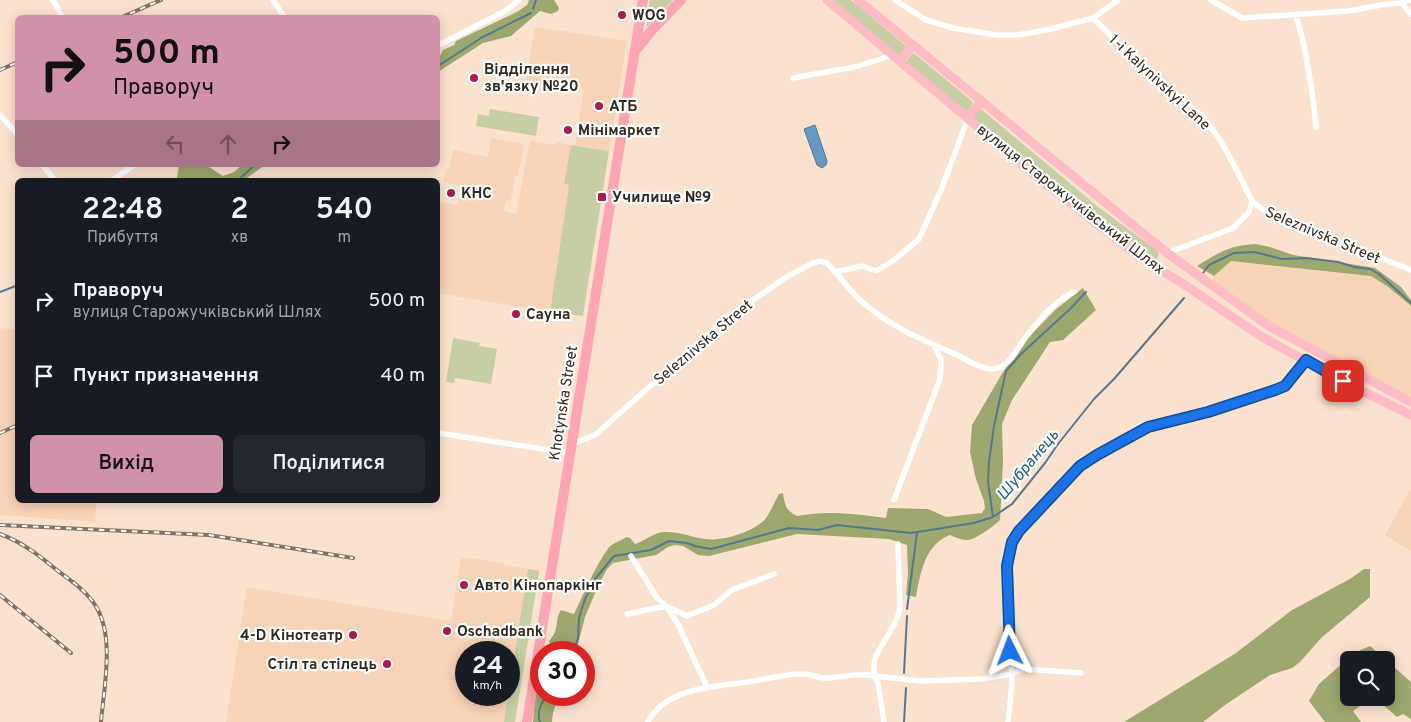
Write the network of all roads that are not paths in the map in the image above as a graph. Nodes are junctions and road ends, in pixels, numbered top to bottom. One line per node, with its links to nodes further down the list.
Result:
1 (53, 0): 14 (street)
2 (273, 0): 15 (street)
3 (519, 0): 18 (street)
4 (643, 0): 20 (highway, Khotynska Street)
5 (681, 0): 20 (highway)
6 (827, 0): 21 (main road, вулиця Старожучківський Шлях)
7 (858, 0): 19 (main road, вулиця Старожучківський Шлях)
8 (895, 0): 17 (street)
9 (1118, 0): 17 (street)
10 (1211, 0): 16 (street)
11 (1410, 0): 12 (street)
12 (1402, 3): 13 (street); 16 (street)
13 (1411, 14)
14 (61, 15)
15 (282, 15)
16 (1295, 15): 26 (street)
17 (1093, 18): 32 (street, 1-i Kalynivskyi Lane)
18 (440, 44)
19 (913, 45): 21 (main road); 23 (main road, вулиця Старожучківський Шлях)
20 (634, 51): 45 (highway, Khotynska Street)
21 (896, 58): 22 (street); 25 (main road, вулиця Старожучківський Шлях)
22 (793, 78)
23 (981, 101): 25 (main road); 33 (main road, вулиця Старожучківський Шлях)
24 (0, 115): 27 (street)
25 (968, 118): 34 (main road, вулиця Старожучківський Шлях); 36 (street)
26 (1316, 127)
27 (15, 132)
28 (44, 167): 30 (street)
29 (131, 167): 31 (street)
30 (53, 178)
31 (116, 178)
32 (1252, 201): 33 (street, Seleznivska Street); 35 (street, Seleznivska Street)
33 (1167, 253): 34 (main road); 38 (main road, вулиця Старожучківський Шлях)
34 (1155, 268): 39 (main road, вулиця Старожучківський Шлях)
35 (1411, 270)
36 (836, 272): 40 (street, Seleznivska Street); 45 (street, Seleznivska Street)
37 (1074, 292): 40 (street, Seleznivska Street)
38 (1269, 326): 39 (main road); 42 (main road, вулиця Старожучківський Шлях)
39 (1262, 337): 41 (main road, вулиця Старожучківський Шлях)
40 (934, 346): 46 (street)
41 (1306, 360): 43 (main road, вулиця Старожучківський Шлях); 53 (street)
42 (1411, 402)
43 (1411, 415)
44 (440, 434): 45 (street)
45 (571, 449): 56 (highway, Khotynska Street)
46 (894, 500)
47 (898, 544): 54 (street)
48 (631, 556): 50 (street)
49 (774, 574): 50 (street)
50 (666, 606): 51 (street); 55 (street)
51 (627, 614)
52 (1081, 673): 53 (street)
53 (1012, 674): 54 (street); 59 (street)
54 (874, 676): 55 (street); 58 (street)
55 (707, 687): 57 (street)
56 (527, 722)
57 (648, 722)
58 (884, 722)
59 (1008, 722)

